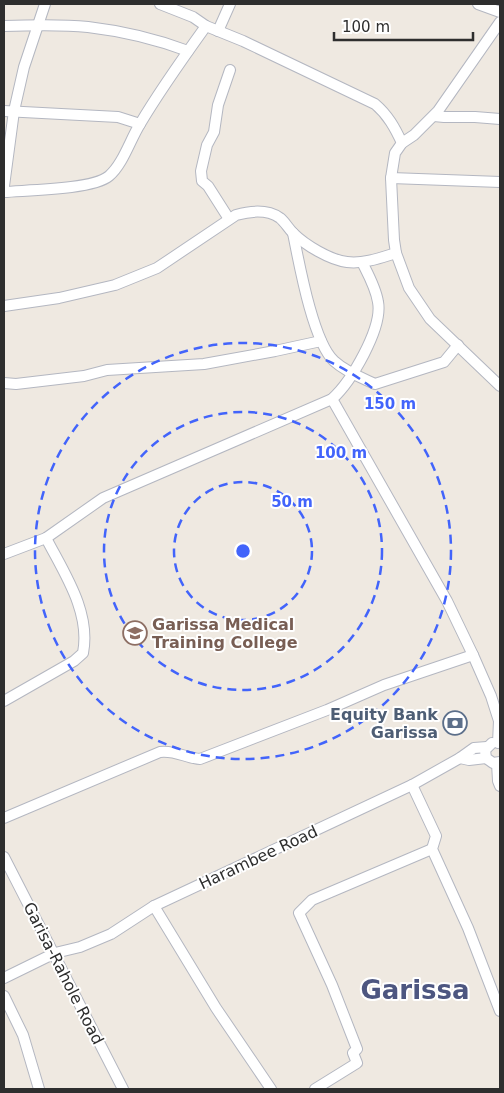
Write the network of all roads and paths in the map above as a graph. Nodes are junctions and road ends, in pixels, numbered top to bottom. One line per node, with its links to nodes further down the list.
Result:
1 (45, 4): 7 (street)
2 (160, 4): 9 (street)
3 (230, 4): 10 (street)
4 (478, 4): 5 (street)
5 (500, 12)
6 (500, 22): 14 (street)
7 (38, 25): 8 (street); 11 (street); 13 (street)
8 (4, 26)
9 (206, 26): 10 (street); 11 (street)
10 (218, 31): 17 (street)
11 (188, 51): 16 (street)
12 (230, 70): 22 (street)
13 (9, 111): 16 (street); 20 (street)
14 (434, 116): 15 (street); 17 (street)
15 (500, 119)
16 (140, 124): 21 (street)
17 (402, 143): 18 (street)
18 (391, 178): 19 (street); 24 (street)
19 (500, 182)
20 (4, 186)
21 (4, 192)
22 (229, 220): 23 (street); 26 (street)
23 (293, 233): 25 (street); 27 (street)
24 (396, 253): 25 (street); 28 (street)
25 (362, 262): 29 (street)
26 (4, 306)
27 (322, 341): 29 (street); 30 (street)
28 (458, 345): 29 (street); 31 (street)
29 (353, 374): 32 (street)
30 (4, 383)
31 (500, 386)
32 (332, 399): 33 (street); 35 (street)
33 (46, 538): 34 (street); 36 (street)
34 (4, 554)
35 (473, 655): 37 (street); 44 (street)
36 (4, 701)
37 (499, 744): 38 (street, Harambee Road)
38 (487, 747): 39 (street, Harambee Road); 40 (street)
39 (460, 758): 40 (street, Harambee Road); 42 (street, Harambee Road)
40 (486, 758): 41 (street)
41 (498, 762): 43 (street)
42 (412, 785): 45 (street); 47 (street, Harambee Road)
43 (500, 786)
44 (4, 818)
45 (432, 849): 51 (street); 55 (street)
46 (4, 857): 48 (street, Garisa-Rahole Road)
47 (154, 906): 48 (street, Harambee Road); 54 (street)
48 (55, 953): 49 (street, Harambee Road); 53 (street, Garisa-Rahole Road)
49 (4, 978)
50 (4, 996): 52 (street)
51 (500, 1011)
52 (39, 1089)
53 (124, 1089)
54 (271, 1089)
55 (315, 1089)

